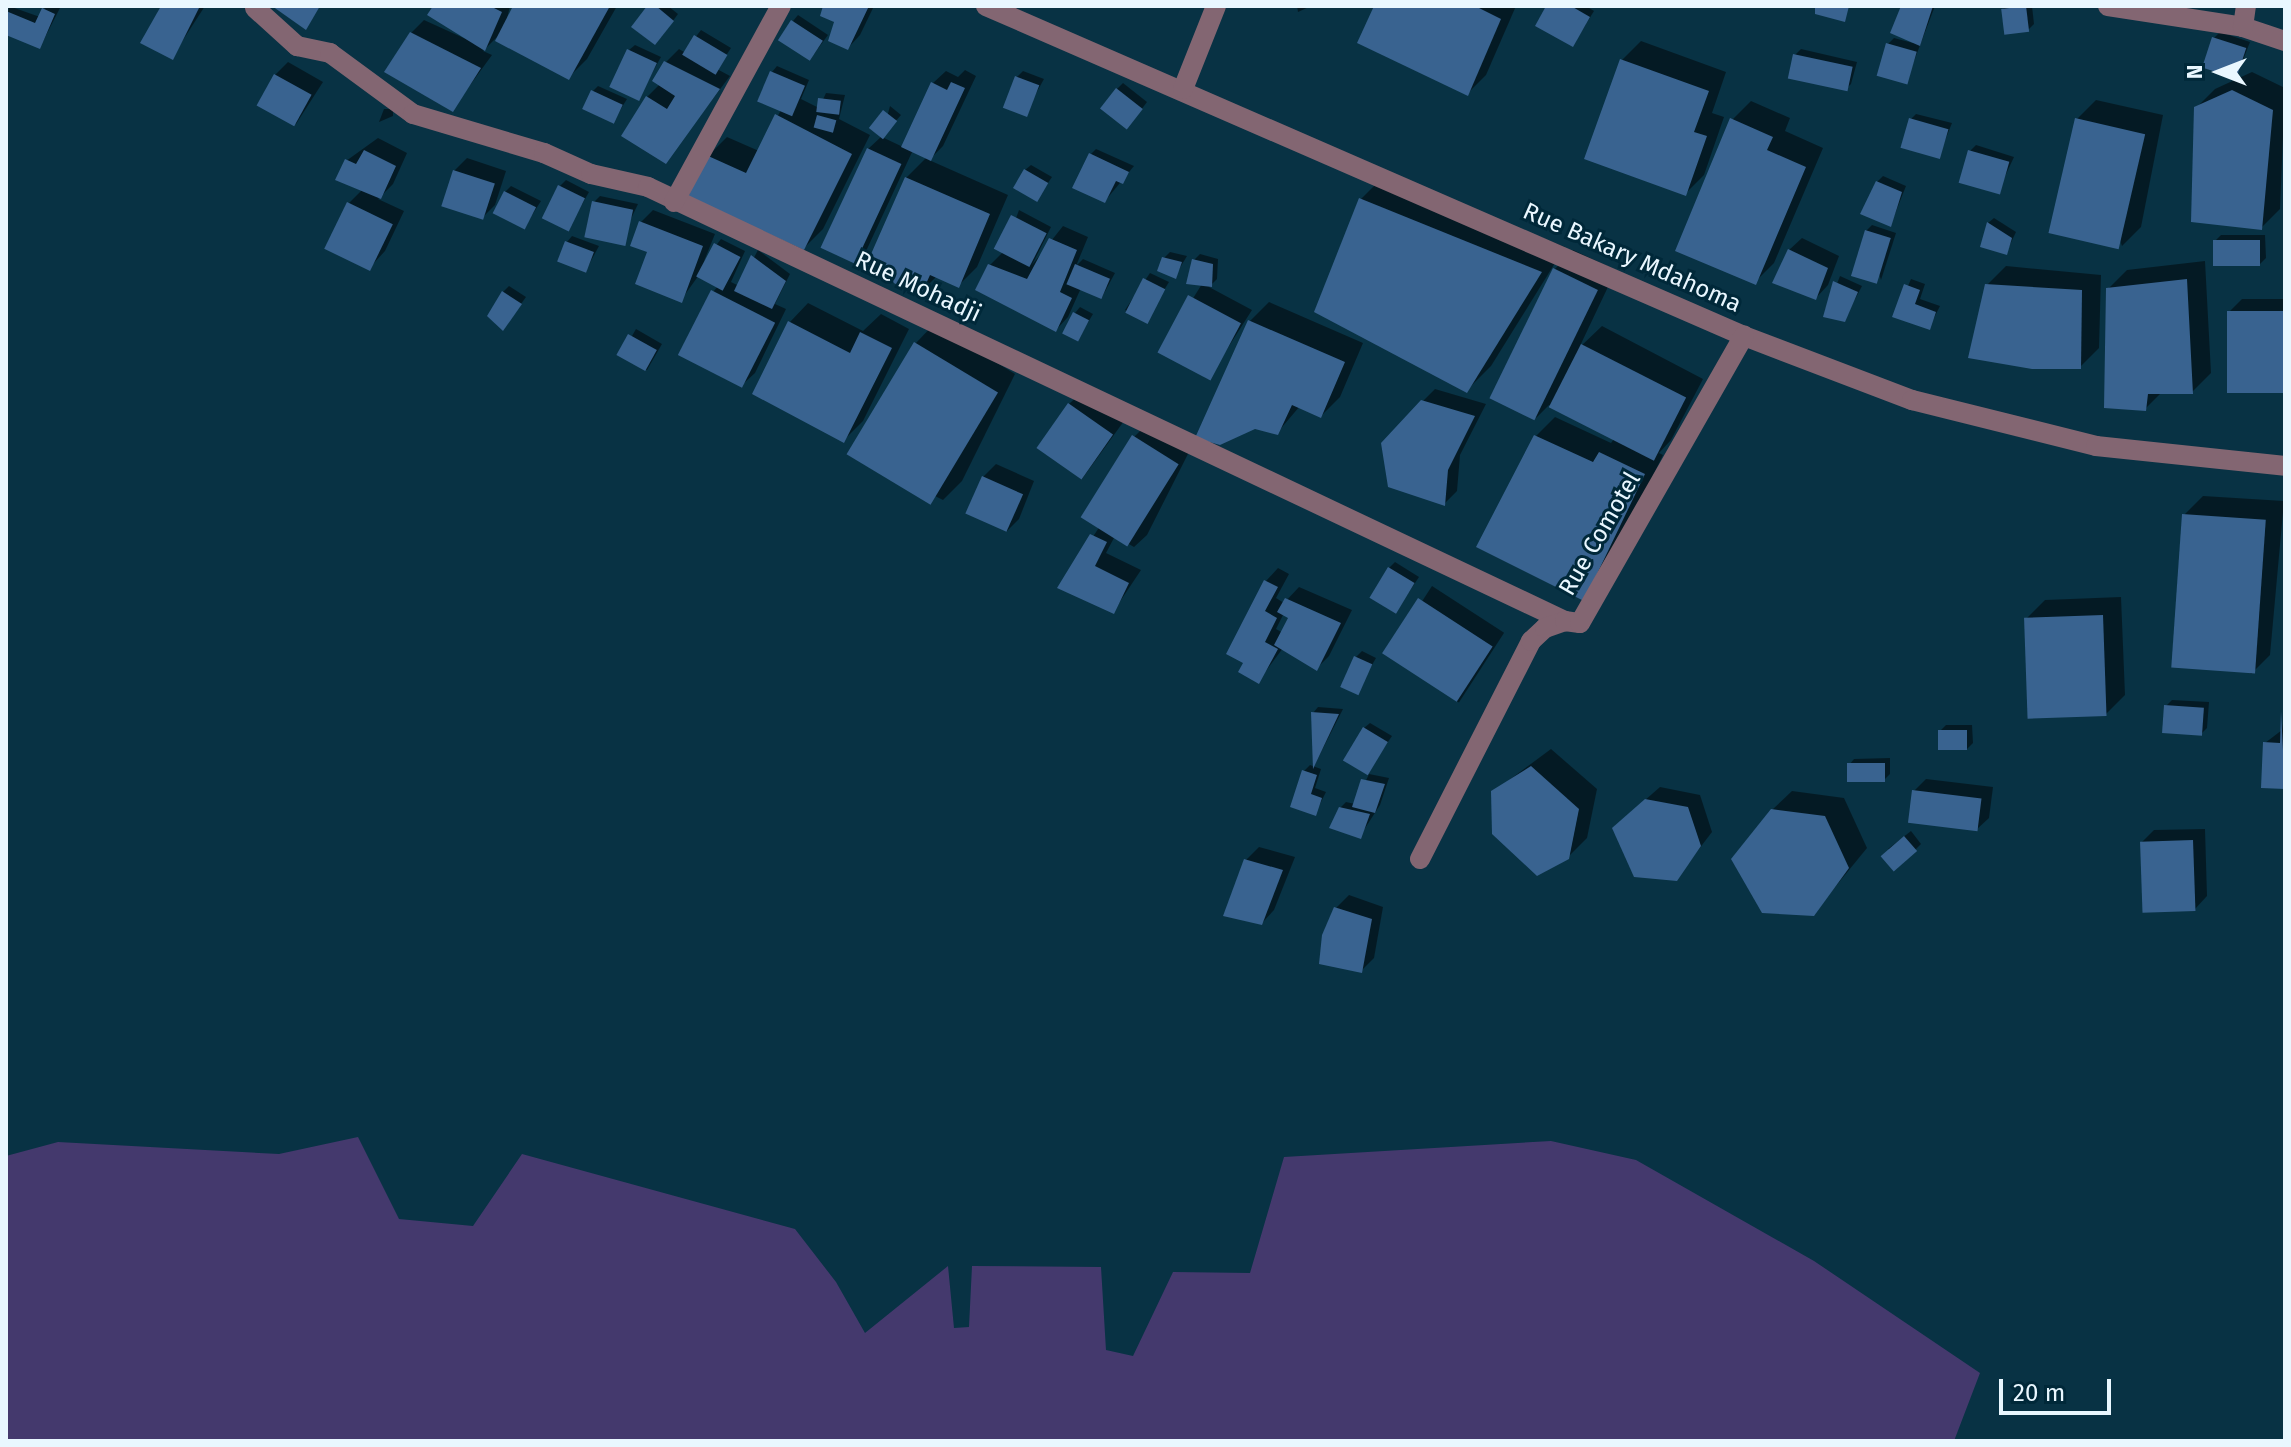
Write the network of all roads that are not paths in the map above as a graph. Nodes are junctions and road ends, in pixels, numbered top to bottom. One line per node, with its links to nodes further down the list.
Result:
1 (781, 6): 9 (street)
2 (986, 6): 8 (street, Rue Bakary Mdahoma)
3 (1216, 6): 8 (street)
4 (2108, 6): 6 (street)
5 (255, 8): 9 (street, Rue Mohadji)
6 (2244, 16): 7 (street)
7 (2285, 41)
8 (1183, 89): 10 (street, Rue Bakary Mdahoma)
9 (674, 202): 12 (street, Rue Mohadji)
10 (1744, 336): 11 (street, Rue Bakary Mdahoma); 12 (street, Rue Comotel)
11 (2285, 466)
12 (1565, 621): 13 (street, Rue Comotel)
13 (1420, 859)

